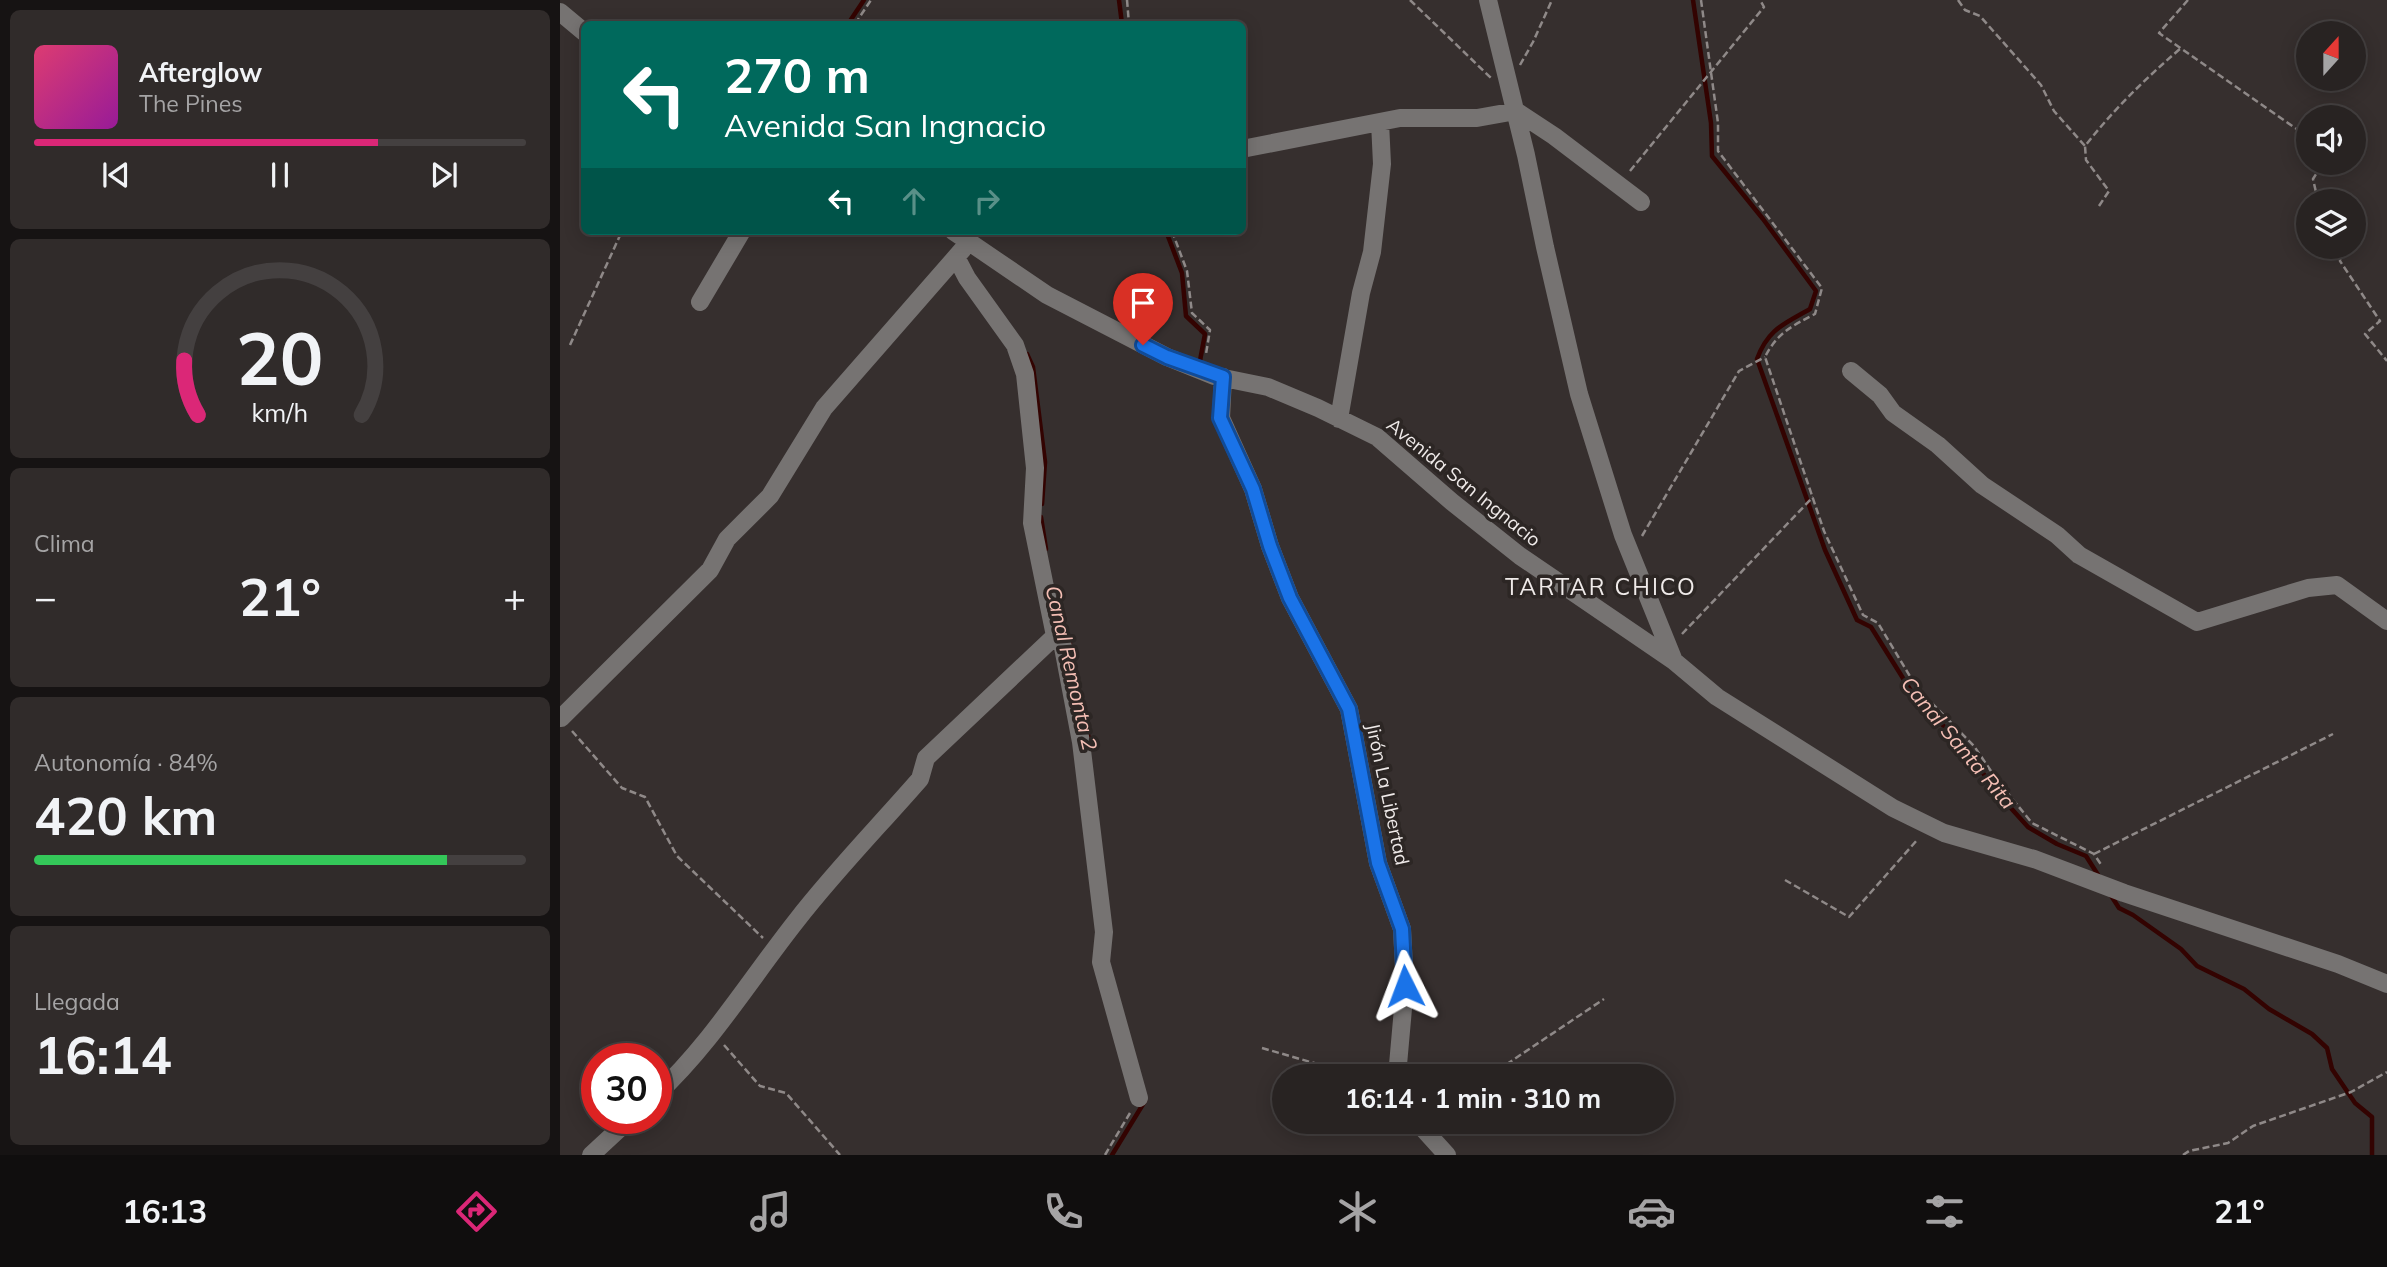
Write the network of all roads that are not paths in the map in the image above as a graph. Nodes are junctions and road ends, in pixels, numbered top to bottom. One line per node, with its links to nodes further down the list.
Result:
1 (1488, 0): 4 (street)
2 (560, 12): 3 (street)
3 (581, 30)
4 (1516, 111): 5 (street); 7 (street); 18 (street)
5 (1380, 122): 6 (street); 15 (street)
6 (1246, 148)
7 (1641, 202)
8 (740, 235): 12 (street)
9 (960, 235): 10 (street, Avenida San Ingnacio)
10 (970, 241): 11 (street); 14 (street, Avenida San Ingnacio)
11 (956, 257): 17 (street); 19 (street)
12 (699, 302)
13 (1852, 371): 16 (street)
14 (1223, 377): 15 (street, Avenida San Ingnacio); 21 (street, Jirón La Libertad)
15 (1339, 419): 18 (street, Avenida San Ingnacio)
16 (2387, 621)
17 (1055, 636): 22 (street); 23 (street)
18 (1671, 655): 20 (street, Avenida San Ingnacio)
19 (561, 718)
20 (2387, 984)
21 (1398, 1064)
22 (672, 1080)
23 (1139, 1098)
24 (614, 1134): 26 (street)
25 (1428, 1134): 27 (street)
26 (592, 1155)
27 (1447, 1155)

